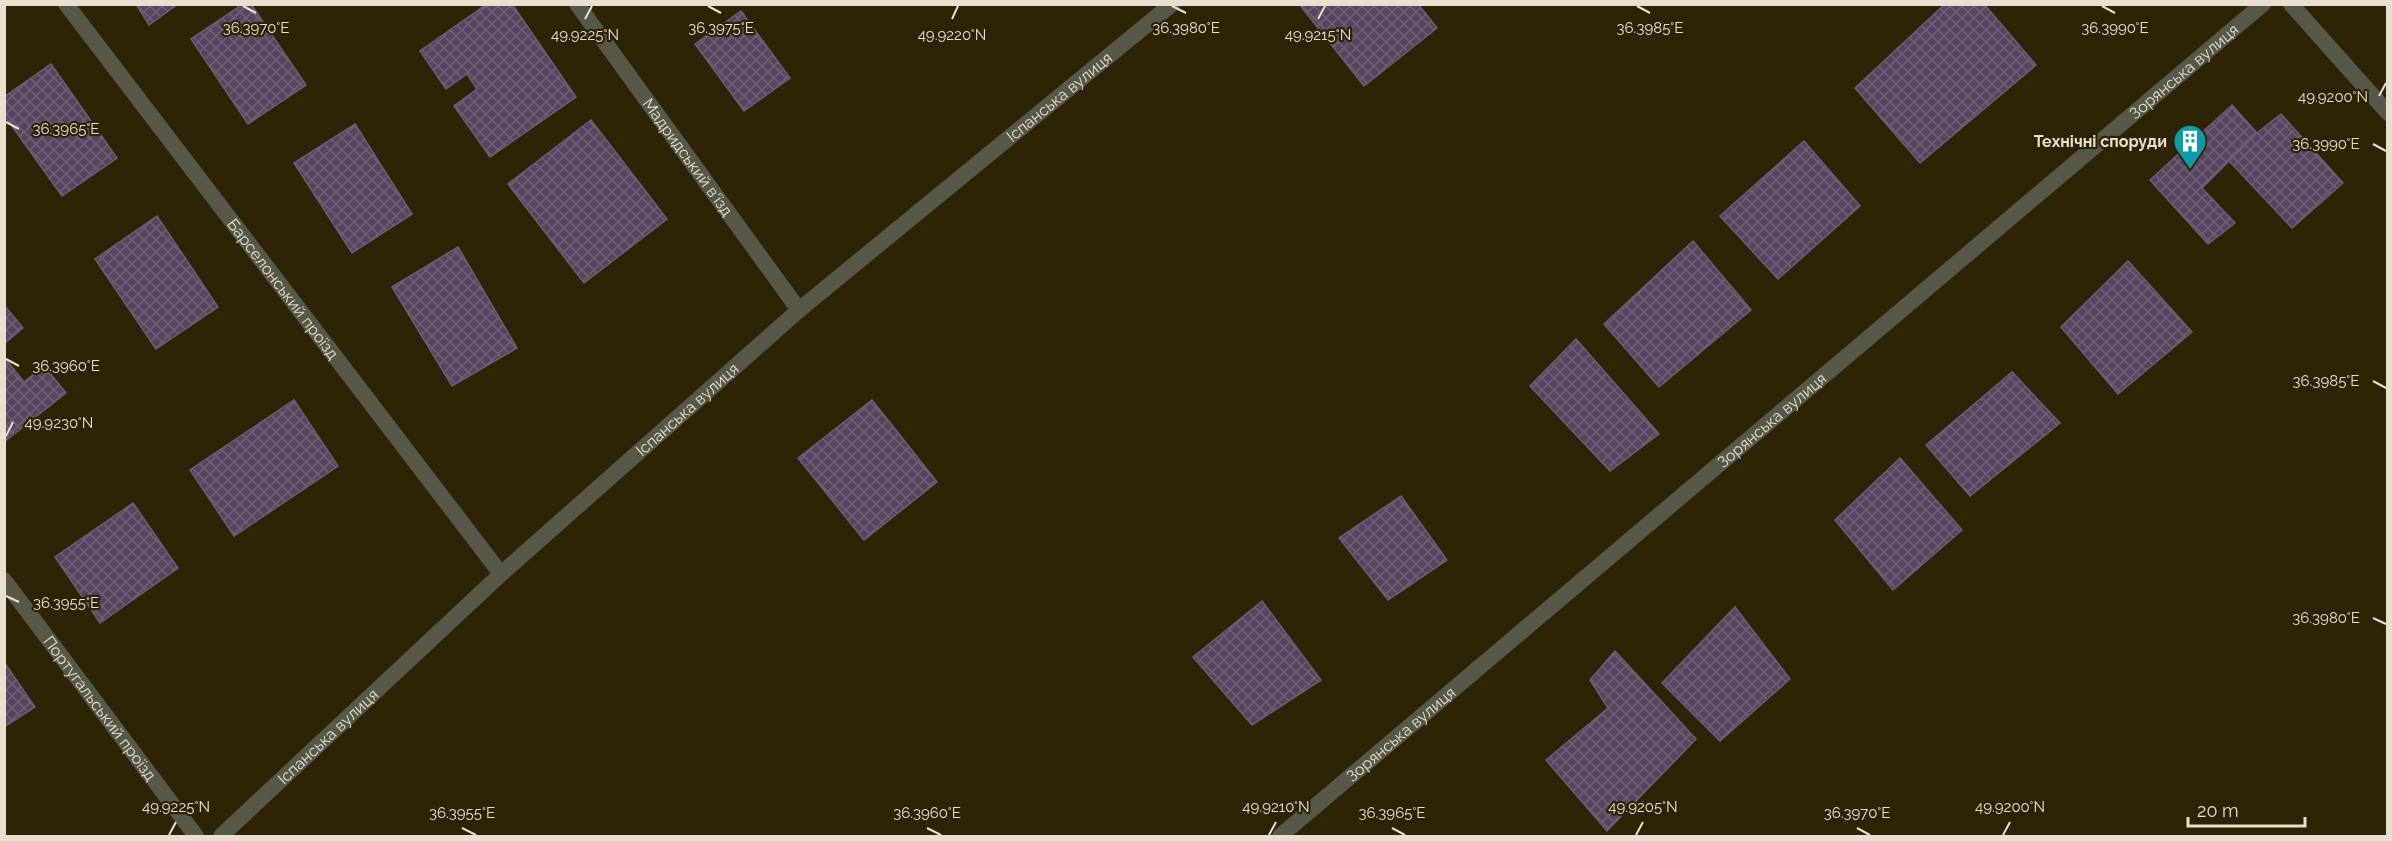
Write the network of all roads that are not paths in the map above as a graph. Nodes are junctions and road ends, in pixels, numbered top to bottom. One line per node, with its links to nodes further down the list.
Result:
1 (66, 4): 8 (street, Барселонський проїзд)
2 (577, 4): 7 (street, Мадридський в'їзд)
3 (2263, 4): 12 (street, Зорянська вулиця)
4 (2291, 4): 6 (street)
5 (1163, 8): 7 (street, Іспанська вулиця)
6 (2388, 113)
7 (799, 310): 8 (street, Іспанська вулиця)
8 (501, 574): 11 (street, Іспанська вулиця)
9 (4, 580): 10 (street, Португальський проїзд)
10 (196, 837)
11 (221, 837)
12 (1280, 837)

